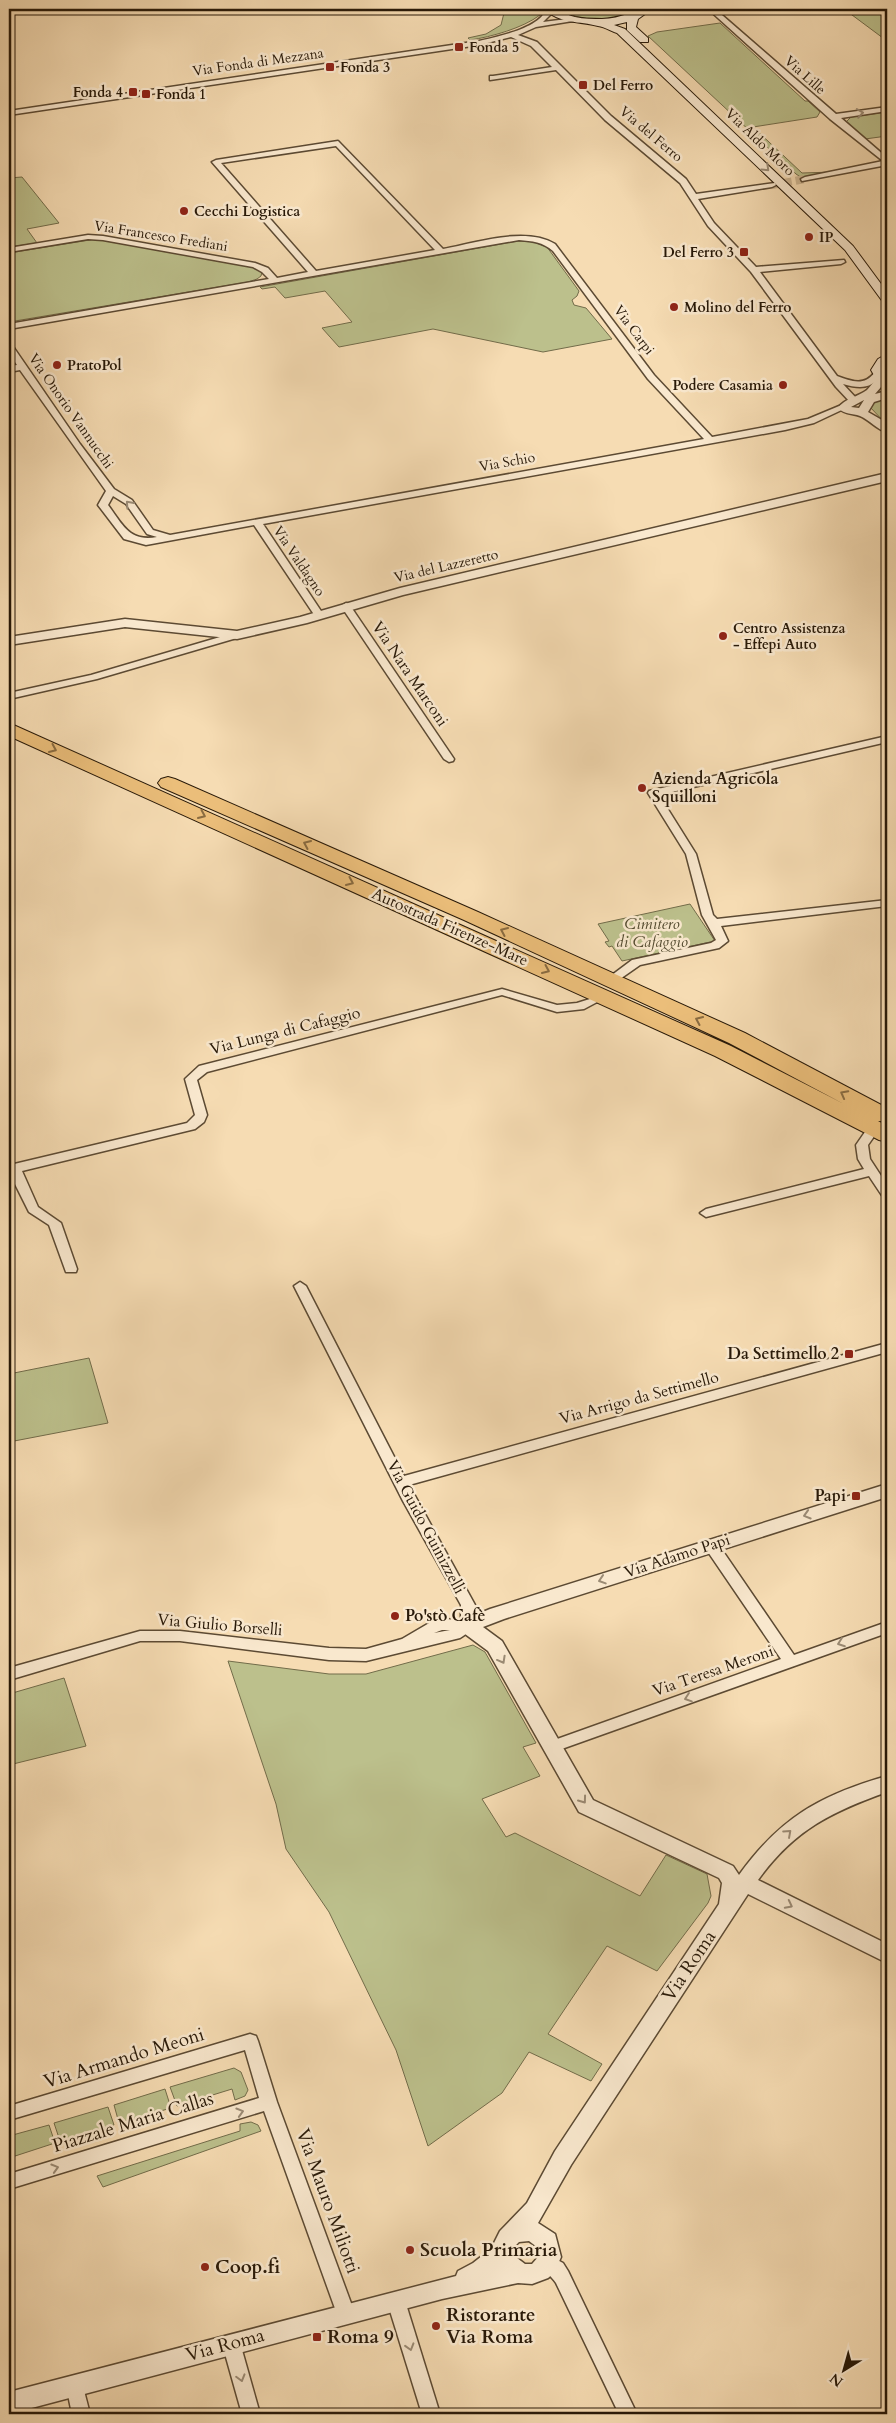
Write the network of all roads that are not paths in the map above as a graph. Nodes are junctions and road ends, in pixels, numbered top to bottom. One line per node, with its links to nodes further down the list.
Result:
1 (549, 9): 5 (main road, Via Aldo Moro); 7 (street)
2 (647, 9): 4 (main road, Via Aldo Moro)
3 (711, 9): 13 (street, Via Lille)
4 (633, 17): 6 (main road, Via Aldo Moro); 24 (main road, Via Aldo Moro)
5 (576, 20): 6 (main road, Via Aldo Moro); 7 (street)
6 (598, 22): 25 (main road, Via Aldo Moro, one-way to 25)
7 (533, 26): 8 (street)
8 (510, 34): 9 (street, Via del Ferro); 12 (street, Via Fonda di Mezzana)
9 (557, 68): 10 (street); 17 (street, Via del Ferro)
10 (494, 78)
11 (887, 109): 13 (street, one-way to 11)
12 (9, 113)
13 (833, 117): 14 (street, Via Lille)
14 (886, 161): 15 (street)
15 (805, 179)
16 (772, 185): 17 (street)
17 (693, 197): 21 (street, Via del Ferro)
18 (9, 250): 23 (street, Via Francesco Frediani)
19 (440, 251): 22 (street); 22 (street); 36 (street, Via Carpi)
20 (841, 262): 21 (street)
21 (754, 270): 31 (street, Via del Ferro)
22 (313, 274): 23 (street)
23 (274, 280): 26 (street)
24 (887, 281)
25 (887, 300)
26 (9, 326)
27 (9, 347): 29 (street, Via Onorio Vannucchi)
28 (887, 358): 32 (main road)
29 (23, 367): 30 (street); 38 (street, Via Onorio Vannucchi)
30 (9, 369)
31 (835, 378): 32 (street); 34 (street, Via del Ferro)
32 (882, 378): 34 (street)
33 (887, 394): 34 (street)
34 (855, 407): 35 (street, Via del Ferro); 36 (street, Via Schio)
35 (887, 429)
36 (710, 440): 40 (street, Via Schio)
37 (887, 477): 43 (street, Via del Lazzeretto)
38 (111, 491): 39 (street, Via Onorio Vannucchi, one-way to 38); 41 (street, Via Onorio Vannucchi)
39 (144, 522): 41 (street); 42 (street, Via Onorio Vannucchi)
40 (257, 522): 42 (street, Via Schio); 44 (street, Via Valdagno)
41 (121, 530): 42 (street, Via Onorio Vannucchi)
42 (172, 538)
43 (346, 606): 44 (street, Via del Lazzeretto); 51 (street, Via Nara Marconi)
44 (318, 614): 45 (street, Via del Lazzeretto)
45 (237, 635): 46 (street, Via del Lazzeretto); 47 (street)
46 (9, 641)
47 (9, 696)
48 (9, 712): 56 (highway, Autostrada Firenze-Mare, one-way to 48)
49 (9, 729): 57 (highway, Autostrada Firenze-Mare, one-way to 57)
50 (887, 738): 53 (street)
51 (449, 759)
52 (887, 904): 53 (street)
53 (714, 923): 54 (street)
54 (616, 977)
55 (593, 1001): 58 (street, Via Lunga di Cafaggio)
56 (887, 1117)
57 (878, 1135): 59 (street)
58 (11, 1169): 62 (street)
59 (872, 1172): 60 (street); 61 (street)
60 (887, 1194)
61 (706, 1213)
62 (71, 1269)
63 (300, 1286): 65 (street, Via Guido Guinizzelli)
64 (887, 1348): 65 (street, Via Arrigo da Settimello)
65 (401, 1482): 68 (street, Via Guido Guinizzelli)
66 (887, 1490): 67 (street, Via Adamo Papi, one-way to 67)
67 (711, 1545): 68 (street, Via Adamo Papi, one-way to 68); 70 (street)
68 (468, 1626): 71 (street, Via Giulio Borselli); 72 (street, one-way to 72)
69 (887, 1627): 70 (street, Via Teresa Meroni, one-way to 70)
70 (790, 1662): 72 (street, Via Teresa Meroni, one-way to 72)
71 (9, 1674)
72 (551, 1747): 75 (street, one-way to 75)
73 (887, 1784): 74 (street, Via Roma, one-way to 73)
74 (762, 1858): 75 (street); 76 (street, Via Roma)
75 (726, 1872): 77 (street)
76 (745, 1883): 77 (street, Via Roma); 78 (street, one-way to 78)
77 (726, 1912): 83 (street, Via Roma)
78 (887, 1954)
79 (250, 2041): 80 (street, Via Mauro Miliotti); 81 (street, Via Armando Meoni)
80 (269, 2102): 82 (street, Piazzale Maria Callas, one-way to 80); 91 (street, Via Mauro Miliotti)
81 (9, 2113)
82 (9, 2182)
83 (540, 2201): 84 (street, Via Roma); 85 (street, Via Roma)
84 (514, 2232): 85 (street); 86 (street, Via Roma)
85 (543, 2236): 87 (street, Via Roma)
86 (501, 2254): 88 (street); 89 (street, Via Roma)
87 (548, 2263): 88 (street, Via Roma); 98 (street)
88 (517, 2274): 89 (street, Via Roma)
89 (442, 2288): 90 (street, Via Roma)
90 (396, 2301): 91 (street, Via Roma); 97 (street, one-way to 97)
91 (346, 2314): 92 (street, Via Roma)
92 (231, 2343): 93 (street, Via Roma); 96 (street, one-way to 96)
93 (75, 2385): 94 (street, Via Roma); 95 (street)
94 (9, 2403)
95 (81, 2414)
96 (251, 2414)
97 (431, 2414)
98 (628, 2414)

